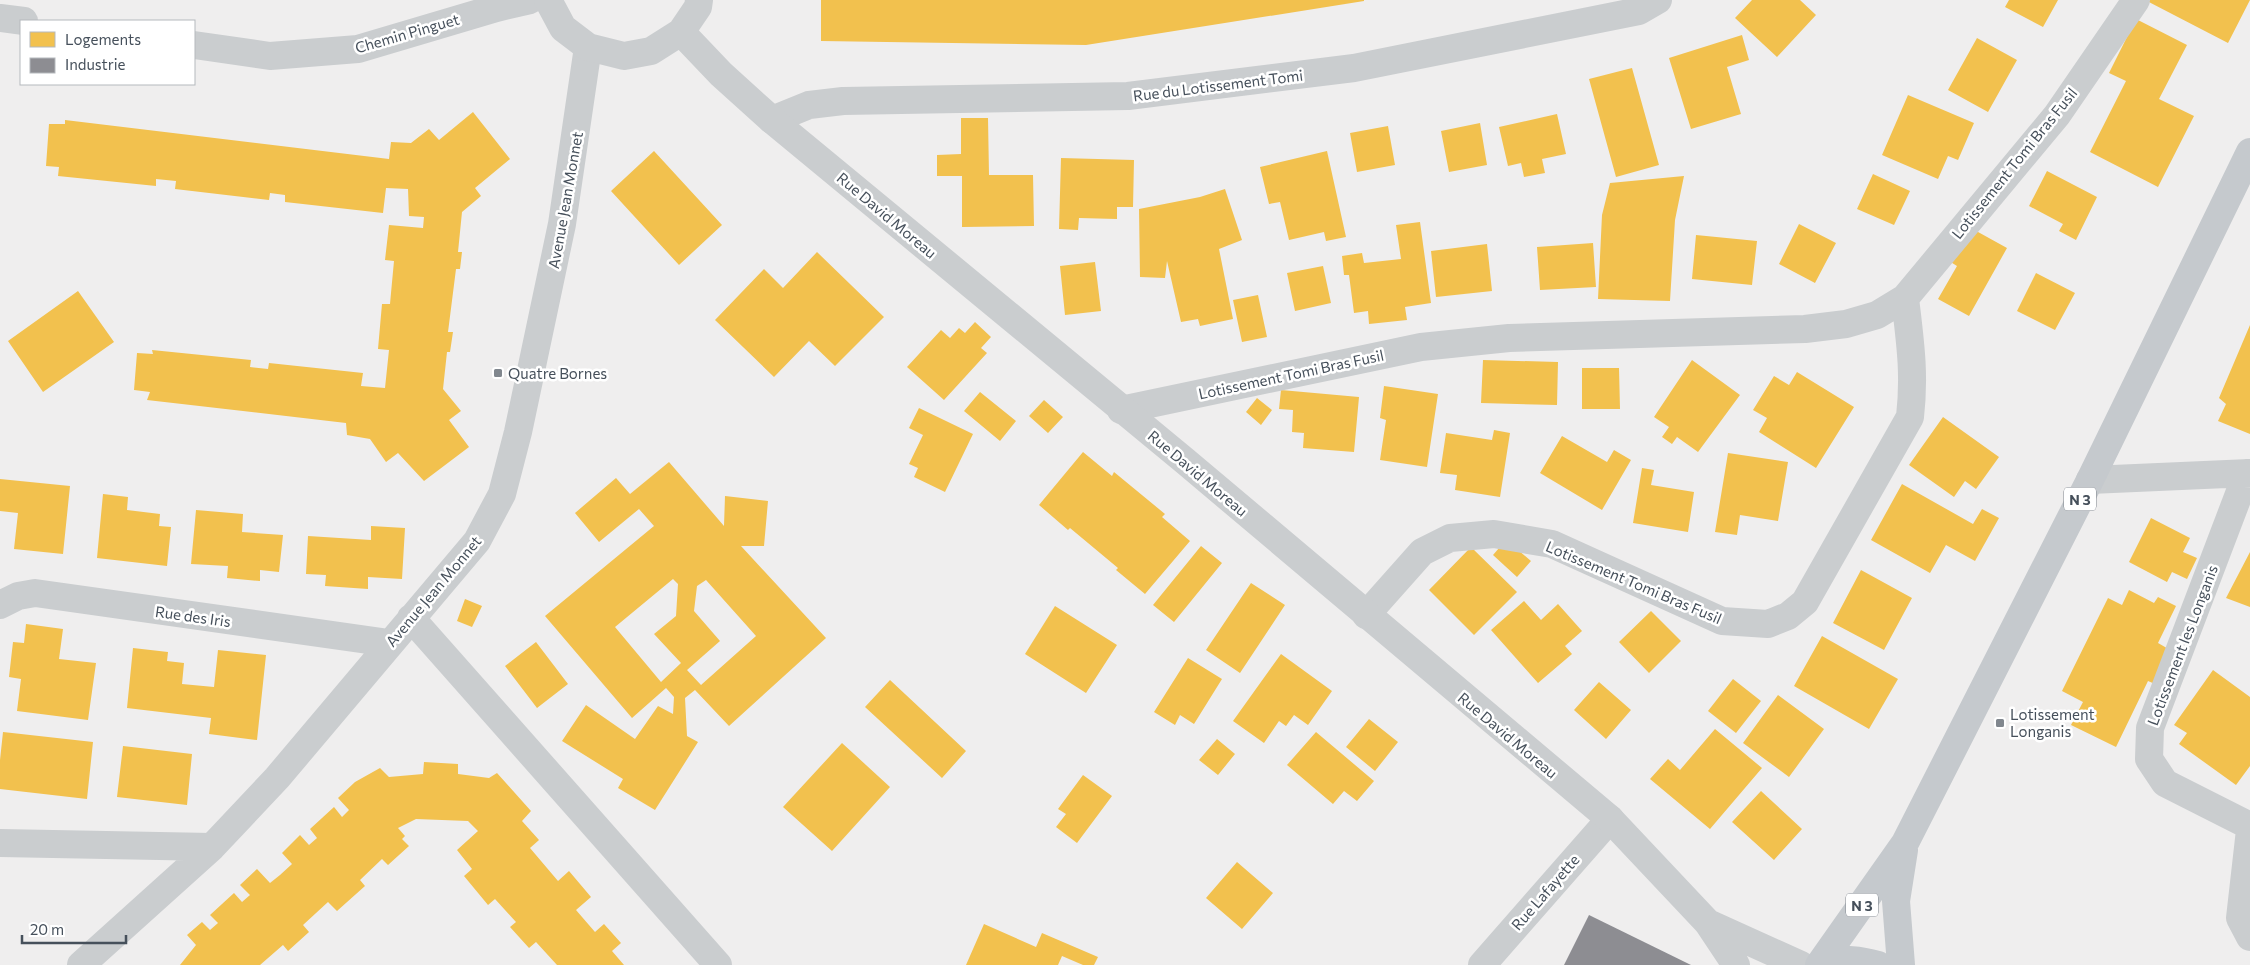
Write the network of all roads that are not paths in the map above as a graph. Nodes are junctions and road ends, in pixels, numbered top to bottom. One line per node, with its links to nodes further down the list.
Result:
1 (530, 0): 9 (street, Chemin Pinguet)
2 (548, 0): 10 (street)
3 (699, 0): 8 (street)
4 (1658, 0): 11 (street, Rue du Lotissement Tomi)
5 (2136, 0): 13 (street, Lotissement Tomi Bras Fusil)
6 (0, 18): 7 (street)
7 (20, 20)
8 (681, 32): 10 (street); 11 (street, Rue David Moreau)
9 (195, 46)
10 (588, 47): 19 (street, Avenue Jean Monnet)
11 (772, 120): 14 (street, Rue David Moreau)
12 (2250, 152): 16 (main road, N 3)
13 (1904, 298): 14 (street, Lotissement Tomi Bras Fusil); 18 (street, Lotissement Tomi Bras Fusil)
14 (1121, 410): 18 (street, Rue David Moreau)
15 (2249, 473): 16 (street, Lotissement les Longanis); 22 (street, Lotissement les Longanis)
16 (2090, 480): 24 (main road, N 3)
17 (0, 604): 20 (street, Rue des Iris)
18 (1366, 615): 21 (street, Rue David Moreau)
19 (411, 618): 20 (street, Avenue Jean Monnet); 29 (street)
20 (389, 644): 25 (street, Avenue Jean Monnet)
21 (1610, 819): 26 (street, Rue David Moreau); 30 (street, Rue Lafayette)
22 (2250, 828): 27 (street, Lotissement les Longanis)
23 (0, 843): 25 (street)
24 (1904, 843): 33 (main road, N 3); 36 (main road, N 3)
25 (212, 847): 28 (street, Avenue Jean Monnet)
26 (1708, 923): 31 (street, Rue David Moreau); 32 (street, Rue David Moreau)
27 (2250, 937)
28 (81, 965)
29 (718, 965)
30 (1482, 965)
31 (1736, 965)
32 (1801, 965)
33 (1819, 965)
34 (1828, 965): 35 (main road)
35 (1878, 965)
36 (1901, 965)

